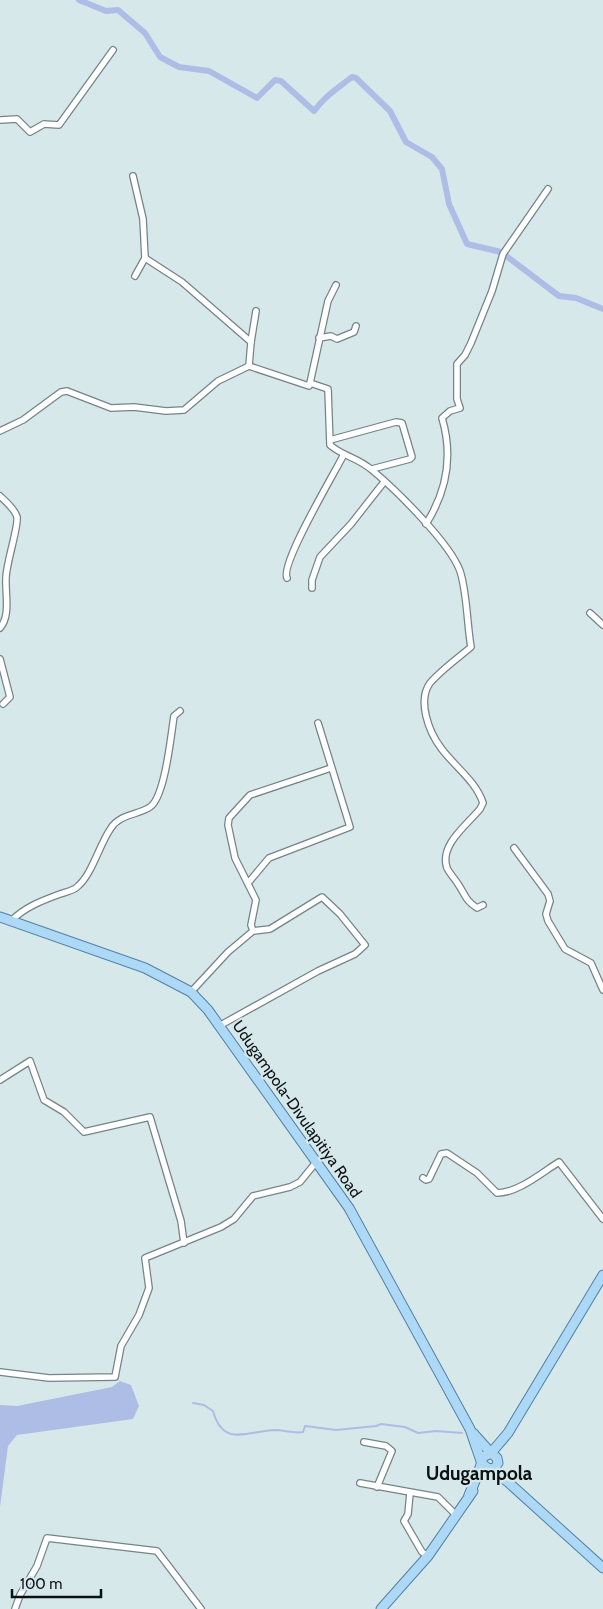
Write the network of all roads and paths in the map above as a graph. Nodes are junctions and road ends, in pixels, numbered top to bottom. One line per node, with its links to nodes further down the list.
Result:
1 (113, 50): 2 (street)
2 (0, 120)
3 (133, 176): 5 (street)
4 (548, 189): 20 (street)
5 (145, 258): 6 (street); 11 (street)
6 (135, 276)
7 (336, 284): 10 (street)
8 (256, 312): 11 (street)
9 (356, 326): 10 (street)
10 (319, 338): 13 (street)
11 (251, 342): 12 (street)
12 (249, 366): 13 (street); 14 (street)
13 (310, 383): 15 (street)
14 (0, 431)
15 (330, 440): 16 (street); 17 (street)
16 (343, 456): 17 (street); 21 (street)
17 (372, 469): 18 (street)
18 (384, 482): 20 (street); 22 (street)
19 (0, 496): 25 (street)
20 (426, 524): 33 (street)
21 (286, 578)
22 (312, 588)
23 (590, 613): 24 (street)
24 (603, 626)
25 (0, 628)
26 (0, 659): 27 (street)
27 (3, 704)
28 (180, 711): 35 (street)
29 (318, 723): 30 (street)
30 (331, 768): 32 (street); 32 (street)
31 (514, 848): 37 (street)
32 (248, 883): 36 (street)
33 (483, 906)
34 (0, 917): 35 (main road, Udugampola-Divulapitiya Road)
35 (11, 921): 38 (main road, Udugampola-Divulapitiya Road)
36 (253, 931): 38 (street); 39 (street)
37 (603, 990)
38 (191, 992): 39 (main road, Udugampola-Divulapitiya Road)
39 (219, 1026): 41 (main road, Udugampola-Divulapitiya Road)
40 (0, 1080): 44 (street)
41 (317, 1161): 44 (street); 47 (main road, Udugampola-Divulapitiya Road)
42 (422, 1178): 43 (street)
43 (603, 1218)
44 (184, 1243): 46 (street)
45 (603, 1275): 48 (main road)
46 (0, 1372)
47 (470, 1429): 50 (main road, Udugampola-Divulapitiya Road); 52 (main road, Udugampola-Divulapitiya Road)
48 (508, 1433): 50 (main road); 51 (main road)
49 (364, 1442): 55 (street)
50 (491, 1453): 51 (main road); 52 (main road)
51 (498, 1460): 52 (main road); 53 (main road)
52 (485, 1467): 53 (main road); 57 (main road)
53 (508, 1482): 59 (main road)
54 (360, 1483): 55 (street)
55 (377, 1487): 56 (street)
56 (410, 1493): 57 (street); 58 (street)
57 (456, 1516): 58 (main road)
58 (428, 1556): 62 (main road)
59 (603, 1568)
60 (15, 1609): 61 (street)
61 (201, 1609)
62 (381, 1609)

